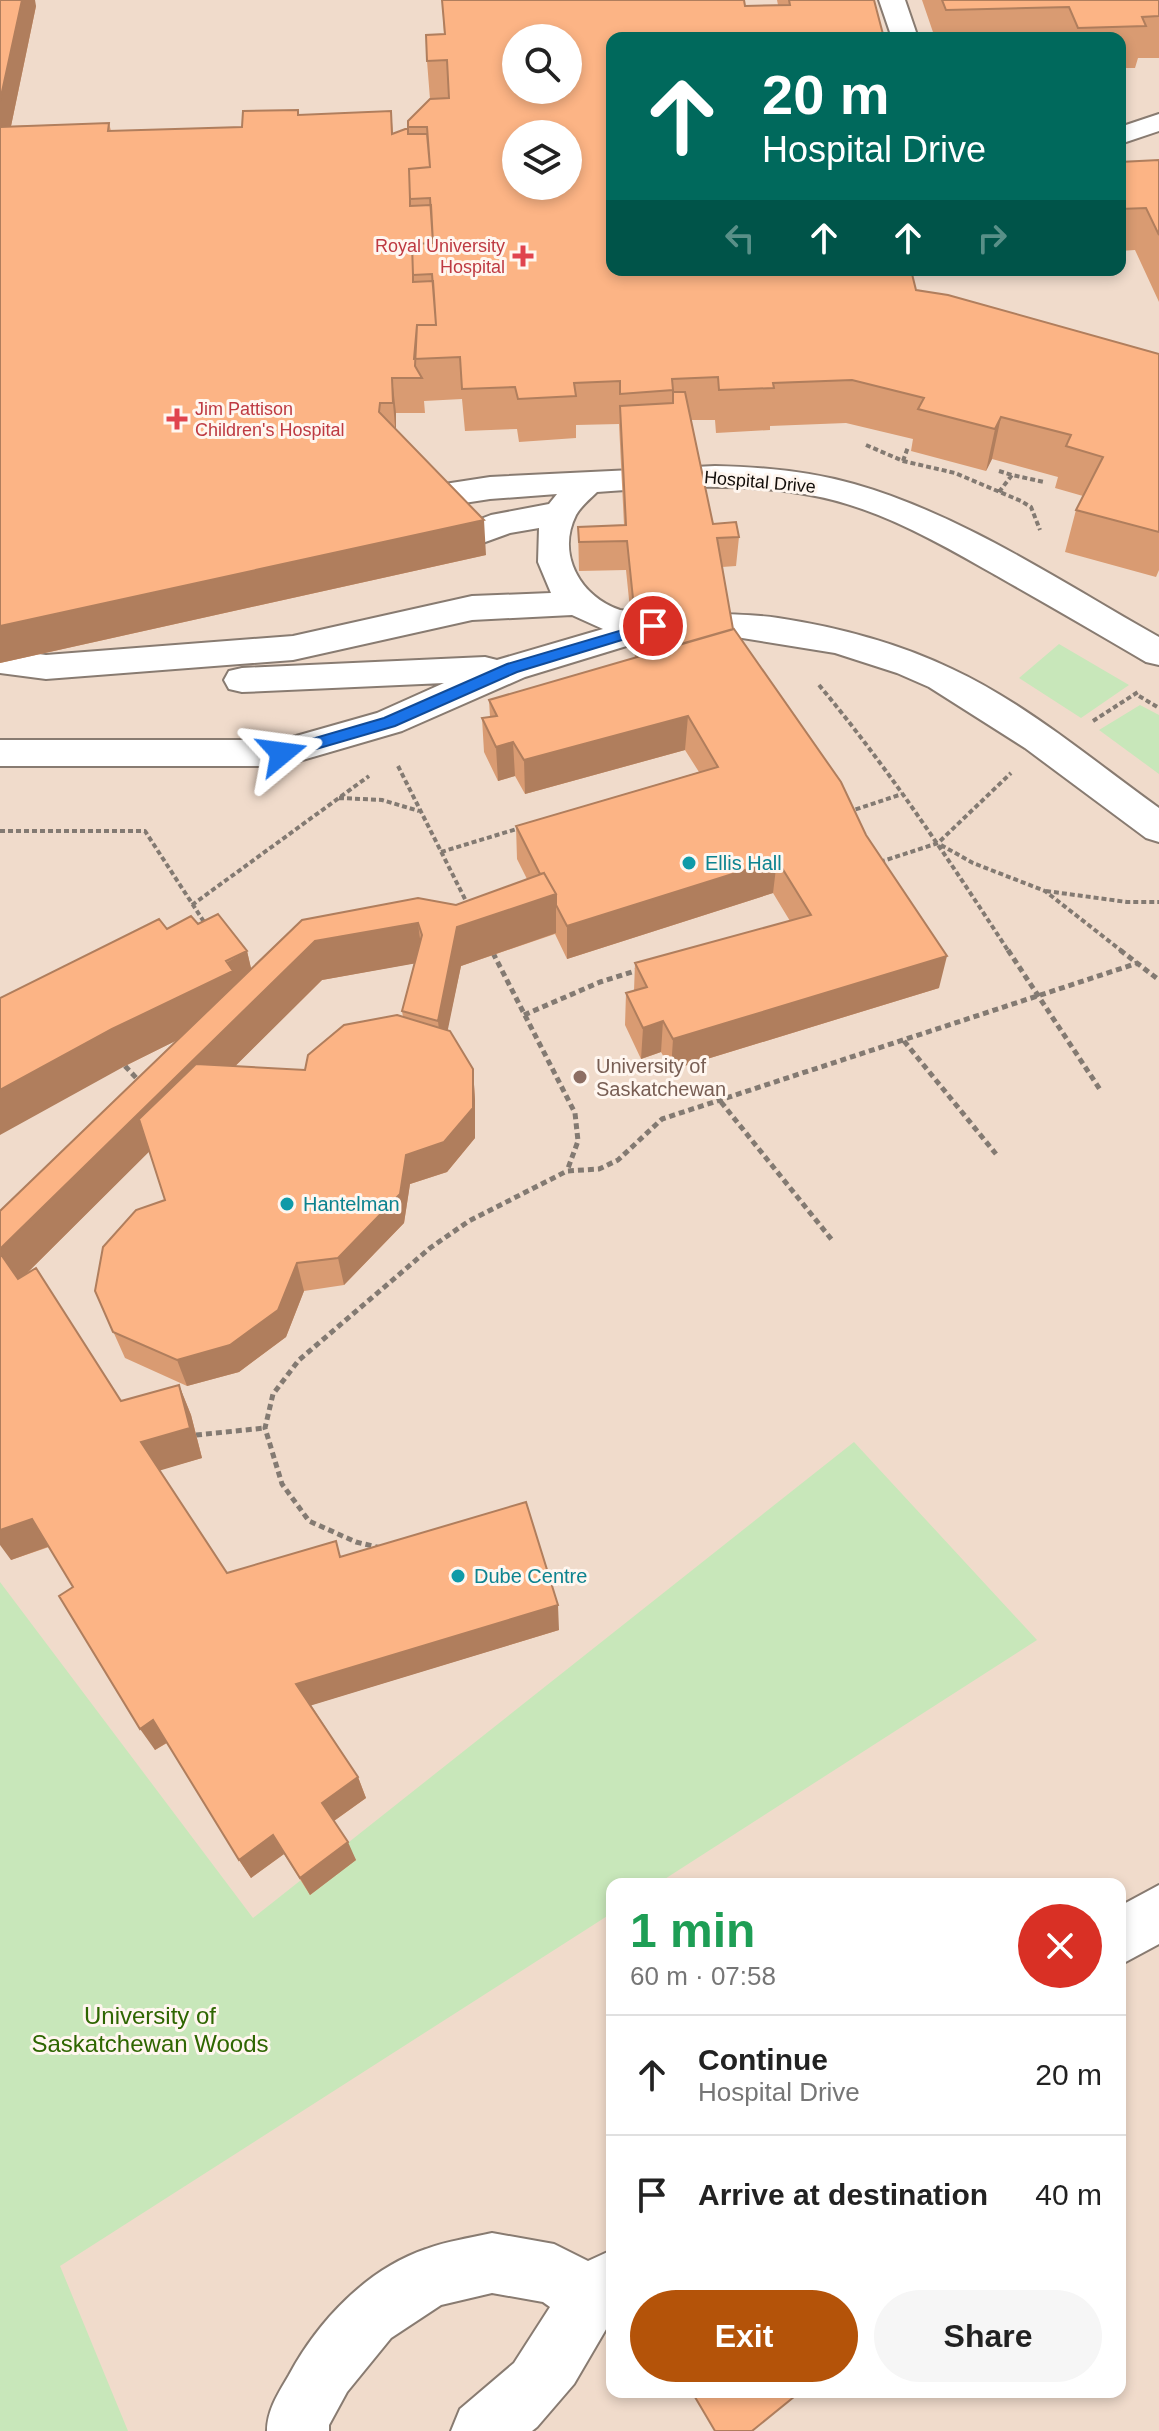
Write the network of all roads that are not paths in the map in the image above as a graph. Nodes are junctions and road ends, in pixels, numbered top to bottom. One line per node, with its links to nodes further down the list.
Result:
1 (892, 0): 2 (street)
2 (903, 32)
3 (1159, 122): 4 (street)
4 (1126, 134)
5 (588, 482): 6 (street, Hospital Drive); 7 (street); 11 (street, Hospital Drive)
6 (364, 508)
7 (561, 513): 8 (street); 9 (street)
8 (400, 561)
9 (577, 603): 10 (street); 12 (street)
10 (653, 626): 13 (street); 18 (street)
11 (1159, 653)
12 (0, 661)
13 (512, 668): 14 (street); 16 (street)
14 (0, 683)
15 (0, 723): 16 (street)
16 (392, 739): 17 (street)
17 (0, 753)
18 (1159, 828)
19 (1159, 1912): 20 (street)
20 (1126, 1934)
21 (600, 2288): 22 (street); 23 (street)
22 (298, 2431)
23 (482, 2431)

